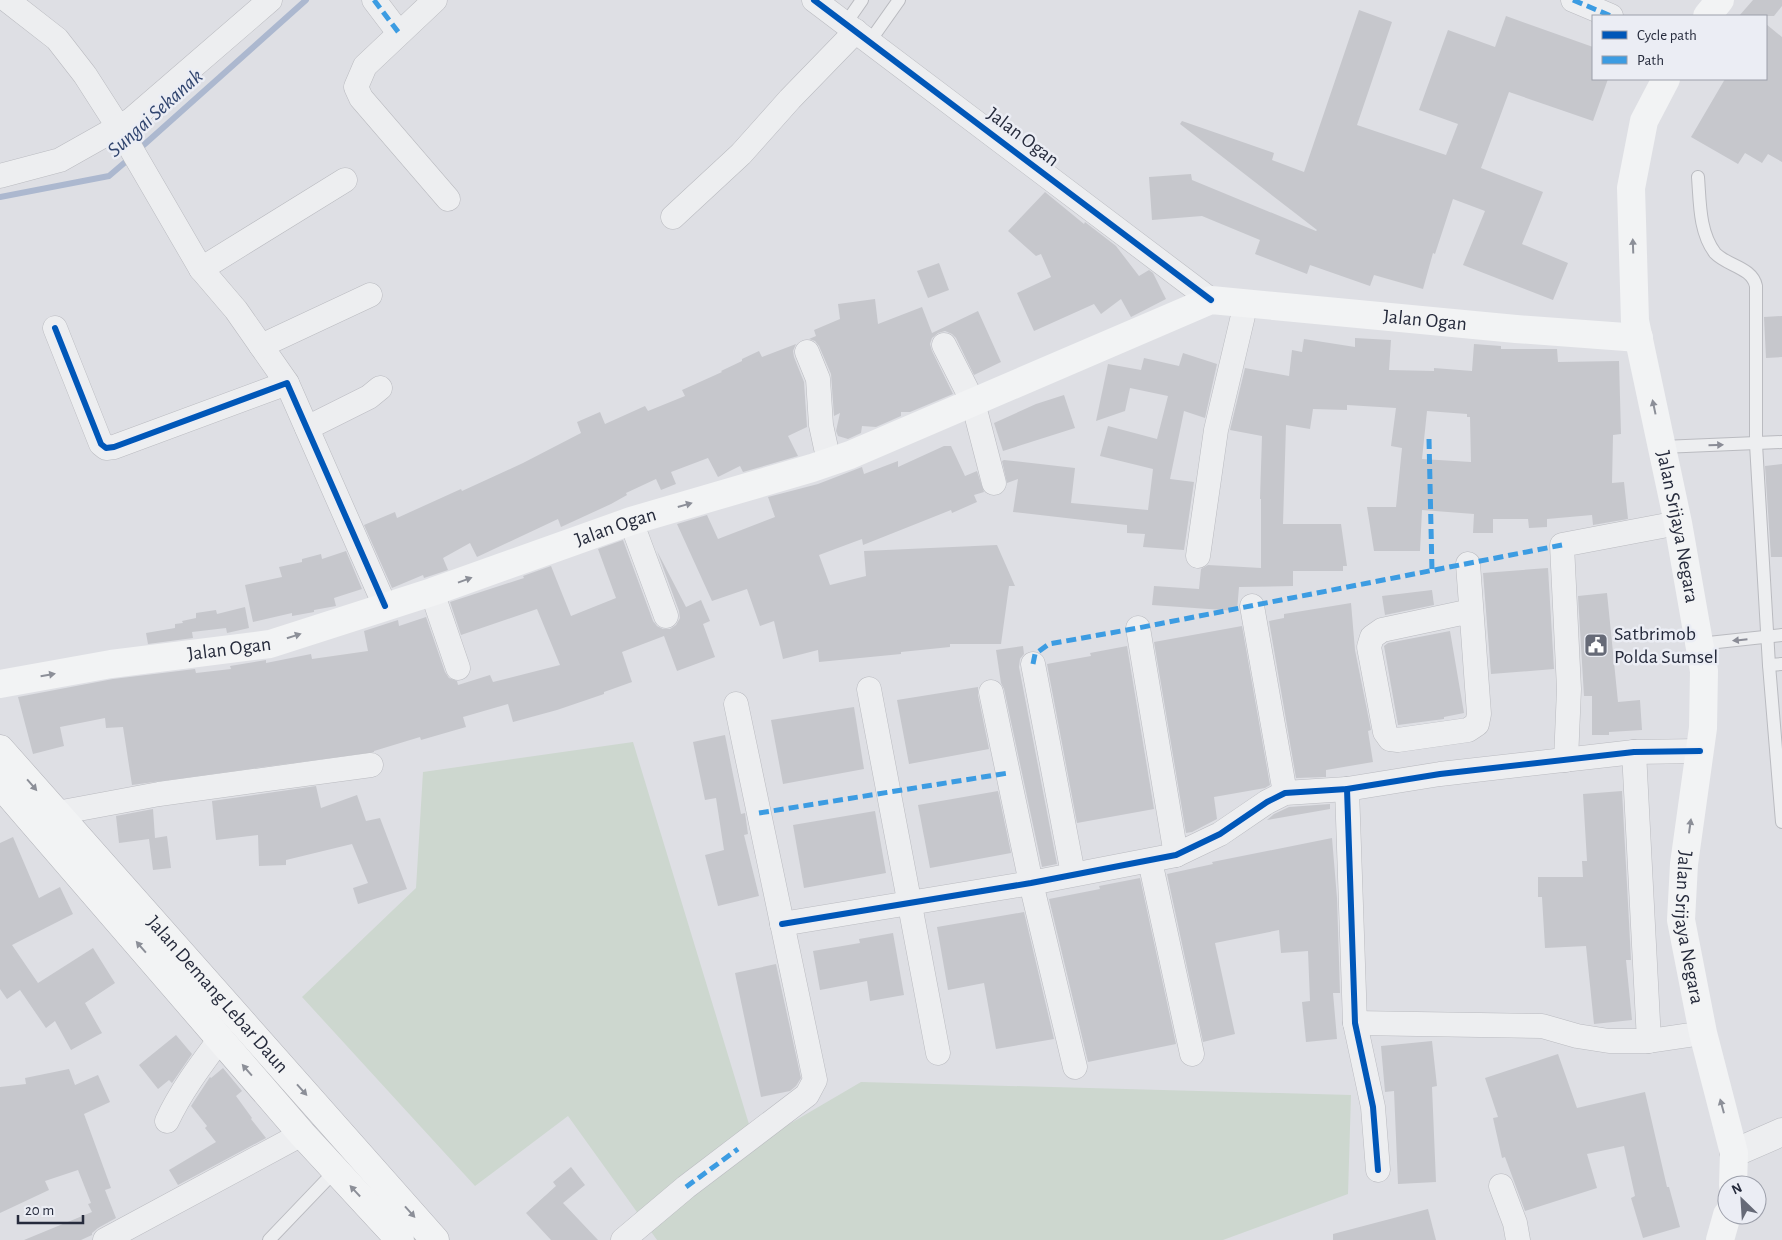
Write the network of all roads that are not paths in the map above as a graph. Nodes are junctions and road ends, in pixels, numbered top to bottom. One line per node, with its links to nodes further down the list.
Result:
1 (8, 0): 15 (street)
2 (374, 0): 13 (street)
3 (435, 0): 13 (street)
4 (814, 0): 12 (street, Jalan Ogan)
5 (862, 0): 12 (lane)
6 (899, 0): 12 (lane)
7 (1573, 0): 10 (street)
8 (1720, 0): 11 (main road)
9 (262, 2): 15 (street)
10 (1608, 15)
11 (1708, 15)
12 (857, 32): 20 (street); 23 (street, Jalan Ogan)
13 (399, 33): 19 (street)
14 (1665, 80): 26 (main road, Jalan Srijaya Negara, one-way to 14)
15 (121, 131): 16 (street); 21 (street)
16 (0, 176)
17 (1698, 178): 35 (lane)
18 (345, 180): 21 (street)
19 (448, 199)
20 (672, 217)
21 (201, 270): 28 (street)
22 (370, 295): 28 (street)
23 (1211, 300): 24 (main road, Jalan Ogan); 32 (main road, Jalan Ogan)
24 (1246, 303): 26 (main road, Jalan Ogan); 41 (street)
25 (55, 328): 30 (street)
26 (1639, 338): 36 (main road, Jalan Srijaya Negara, one-way to 26)
27 (944, 344): 32 (street)
28 (261, 346): 30 (street)
29 (807, 352): 37 (street)
30 (287, 383): 33 (street)
31 (380, 388): 33 (street)
32 (973, 402): 37 (main road, Jalan Ogan); 38 (street)
33 (307, 428): 44 (street)
34 (1782, 442): 35 (lane)
35 (1756, 444): 36 (lane, one-way to 35); 50 (lane)
36 (1662, 447): 40 (main road, Jalan Srijaya Negara)
37 (829, 462): 39 (main road, Jalan Ogan, one-way to 37)
38 (994, 483)
39 (631, 521): 43 (main road, Jalan Ogan, one-way to 39); 47 (street)
40 (1678, 522): 51 (main road, Jalan Srijaya Negara); 63 (street)
41 (1198, 556)
42 (1468, 564): 46 (street)
43 (432, 592): 44 (main road, Jalan Ogan); 54 (street)
44 (386, 606): 55 (main road, Jalan Ogan, one-way to 44)
45 (1252, 606): 68 (street)
46 (1471, 611): 59 (street); 59 (street)
47 (666, 616)
48 (1138, 628): 71 (street)
49 (1782, 635): 50 (lane)
50 (1768, 637): 51 (lane, one-way to 51); 53 (lane)
51 (1699, 644): 62 (main road, Jalan Srijaya Negara)
52 (1033, 664): 73 (street)
53 (1776, 664): 70 (lane)
54 (458, 668)
55 (0, 684)
56 (869, 689): 75 (street)
57 (991, 692): 74 (street)
58 (736, 704): 76 (street)
59 (1435, 735): 65 (street)
60 (0, 749): 69 (main road, Jalan Demang Lebar Daun, one-way to 69)
61 (1634, 752): 62 (street); 63 (street); 80 (street)
62 (1700, 752): 78 (main road, Jalan Srijaya Negara, one-way to 62)
63 (1566, 760): 65 (street)
64 (371, 765): 69 (street)
65 (1440, 774): 67 (street)
66 (0, 784): 79 (main road, Jalan Demang Lebar Daun, one-way to 66)
67 (1347, 789): 68 (street); 77 (street)
68 (1285, 793): 71 (street)
69 (57, 813): 96 (main road, Jalan Demang Lebar Daun, one-way to 96)
70 (1782, 822)
71 (1176, 855): 72 (street)
72 (1150, 861): 73 (street); 82 (street)
73 (1073, 874): 74 (street)
74 (1031, 883): 75 (street); 83 (street)
75 (910, 902): 76 (street); 81 (street)
76 (782, 924): 97 (street)
77 (1355, 1023): 80 (street); 89 (street)
78 (1703, 1033): 80 (street); 87 (main road, Jalan Srijaya Negara, one-way to 78)
79 (220, 1039): 84 (street); 86 (main road, Jalan Demang Lebar Daun, one-way to 79)
80 (1648, 1041)
81 (938, 1053)
82 (1192, 1054)
83 (1075, 1067)
84 (167, 1121)
85 (1782, 1132): 87 (street)
86 (302, 1134): 88 (main road, Jalan Demang Lebar Daun); 93 (street)
87 (1734, 1153): 90 (main road, Jalan Srijaya Negara)
88 (336, 1170): 94 (lane); 95 (main road, Jalan Demang Lebar Daun, one-way to 88)
89 (1378, 1170)
90 (1733, 1175)
91 (1501, 1186): 98 (street)
92 (1724, 1225): 99 (main road)
93 (105, 1240)
94 (270, 1240)
95 (400, 1240)
96 (435, 1240)
97 (623, 1240)
98 (1518, 1240)
99 (1720, 1240)

